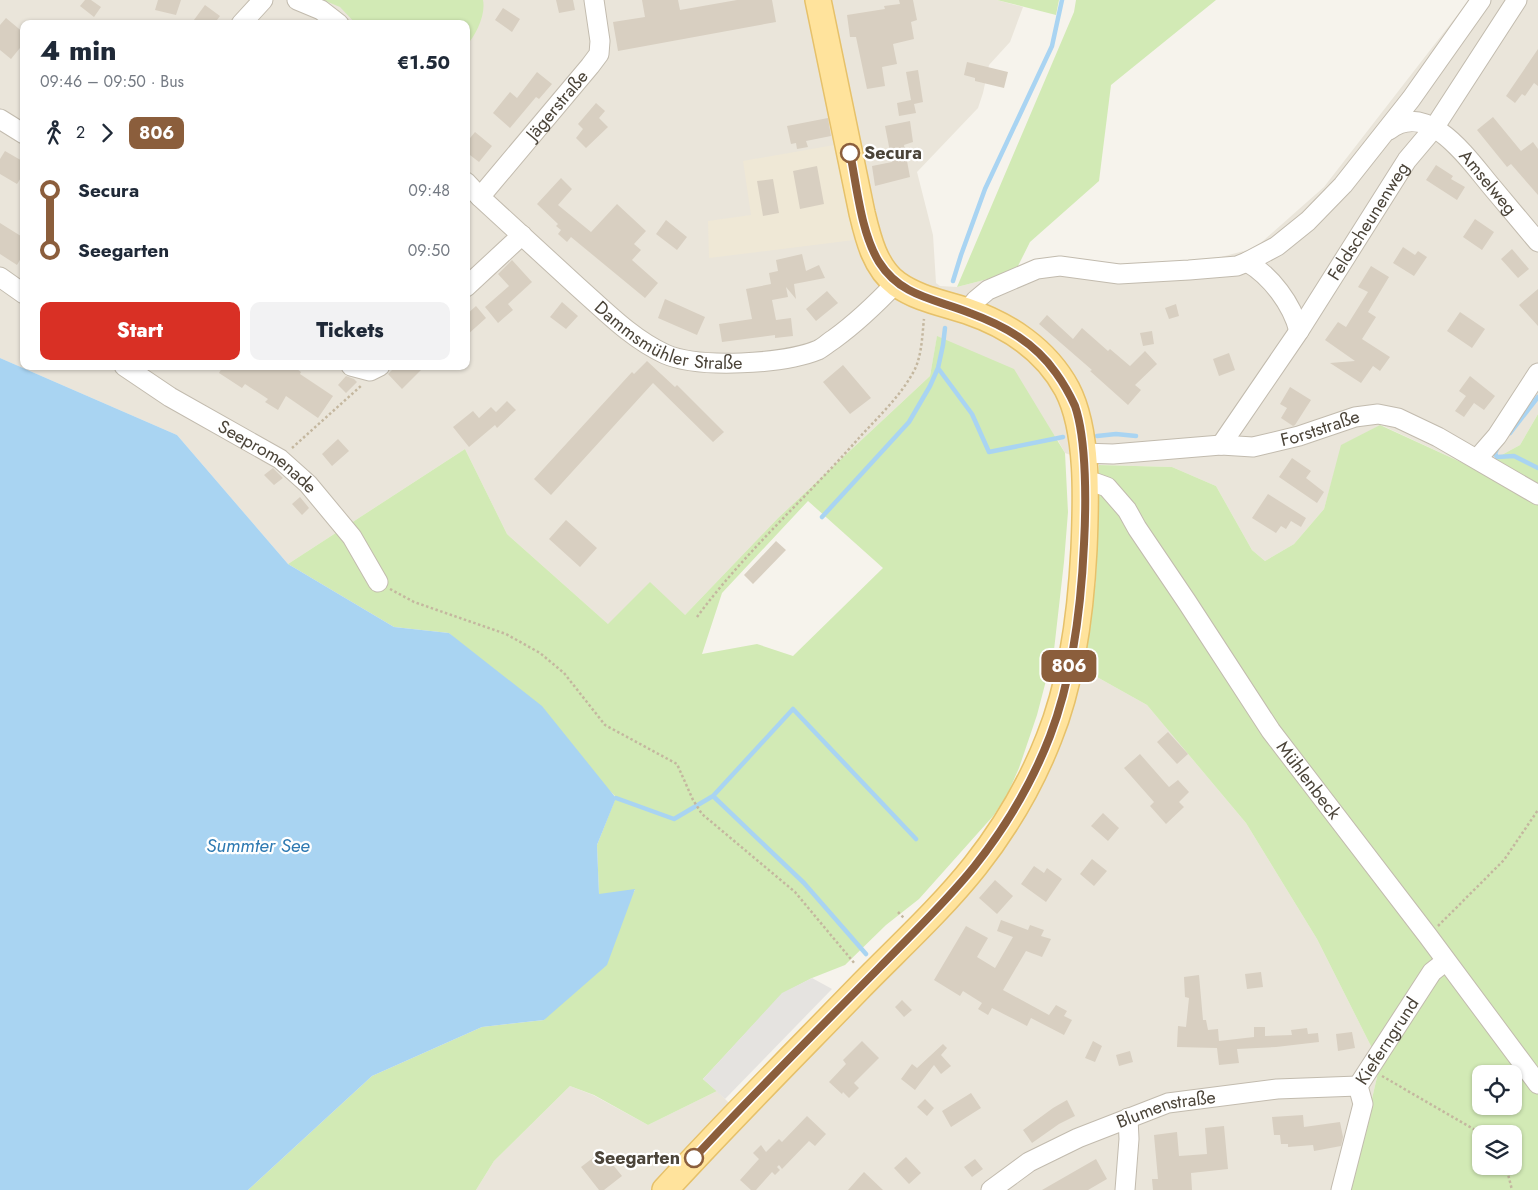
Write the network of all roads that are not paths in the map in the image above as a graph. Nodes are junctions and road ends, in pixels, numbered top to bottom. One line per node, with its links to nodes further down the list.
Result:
1 (263, 0): 7 (street)
2 (297, 0): 8 (street)
3 (594, 0): 14 (street, Jägerstraße)
4 (818, 0): 20 (main road)
5 (1480, 0): 12 (street)
6 (1517, 0): 10 (street, Feldscheunenweg)
7 (245, 20)
8 (334, 20)
9 (0, 119): 11 (street)
10 (1434, 128): 12 (street, Amselweg); 16 (street, Amselweg); 23 (street, Feldscheunenweg)
11 (20, 132)
12 (1384, 134): 17 (street)
13 (470, 186): 14 (street, Dammsmühler Straße)
14 (480, 197): 15 (street, Dammsmühler Straße)
15 (522, 235): 19 (street); 20 (street, Dammsmühler Straße)
16 (1538, 242)
17 (1247, 262): 22 (street); 23 (street)
18 (0, 277): 21 (street)
19 (470, 283)
20 (896, 283): 22 (main road)
21 (20, 291)
22 (967, 311): 27 (main road)
23 (1299, 331): 26 (street, Feldscheunenweg)
24 (130, 370): 31 (street, Seepromenade)
25 (1538, 373): 28 (street)
26 (1221, 445): 27 (street, Forststraße); 28 (street, Forststraße)
27 (1082, 453): 29 (main road)
28 (1477, 460): 30 (street, Forststraße)
29 (1084, 482): 32 (street, Mühlenbeck); 36 (main road)
30 (1538, 495)
31 (378, 582)
32 (1446, 961): 33 (street, Mühlenbeck); 34 (street, Kieferngrund)
33 (1538, 1084)
34 (1358, 1086): 35 (street, Blumenstraße); 39 (street, Kieferngrund)
35 (1128, 1118): 37 (street, Blumenstraße); 38 (street)
36 (665, 1190)
37 (991, 1190)
38 (1124, 1190)
39 (1341, 1190)

